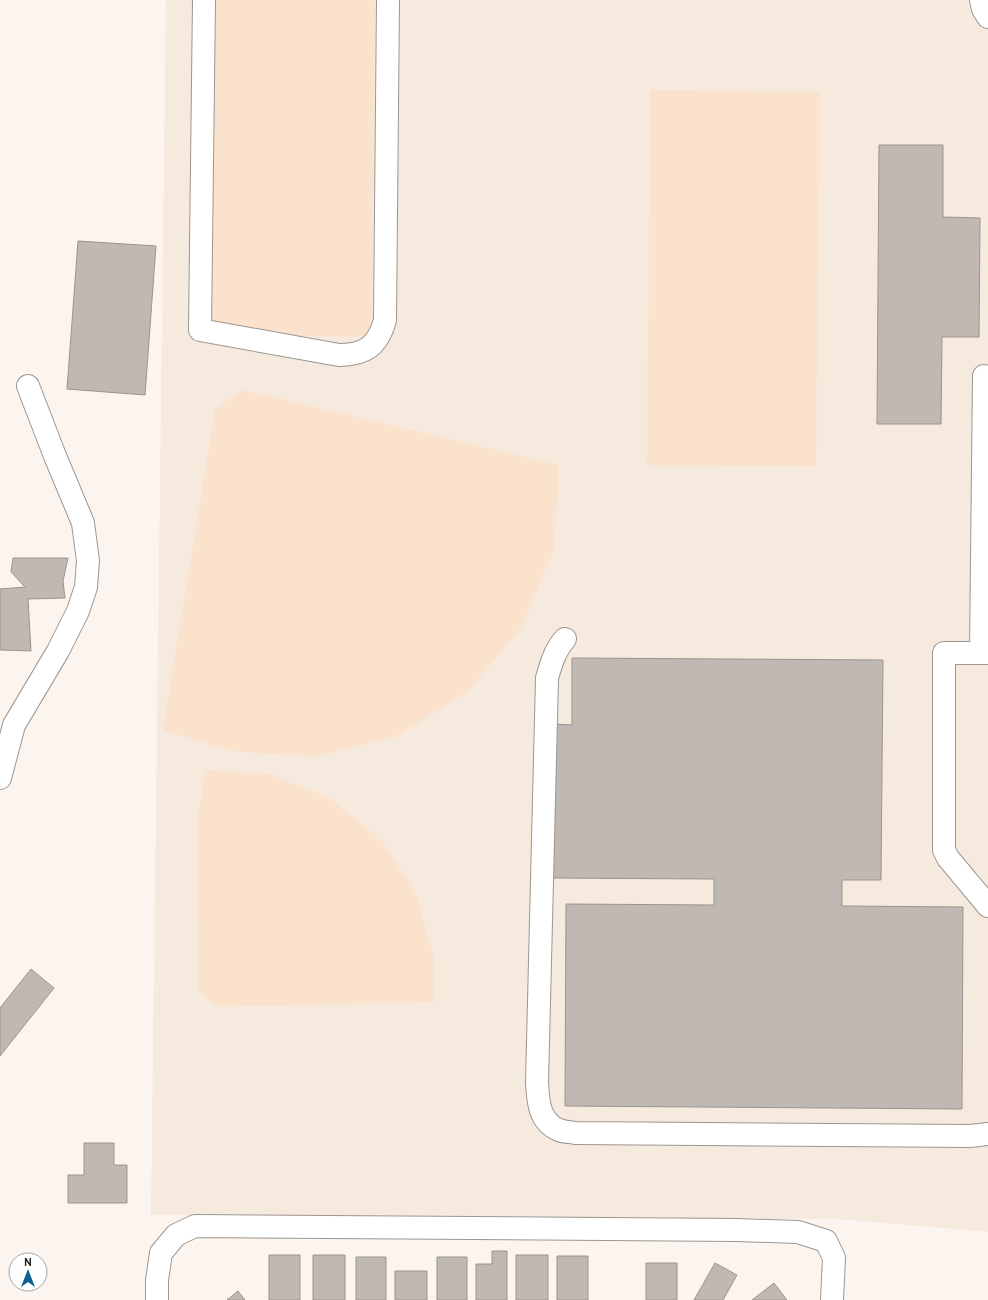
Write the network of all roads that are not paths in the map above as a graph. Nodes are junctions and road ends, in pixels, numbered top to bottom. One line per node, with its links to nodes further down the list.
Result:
1 (204, 0): 2 (street)
2 (388, 0)
3 (982, 0): 4 (street)
4 (988, 17)
5 (984, 376): 8 (street)
6 (28, 386): 9 (street)
7 (565, 640): 11 (street)
8 (985, 652): 10 (street)
9 (0, 778)
10 (988, 906)
11 (988, 1134)
12 (157, 1300): 13 (street)
13 (832, 1300)

